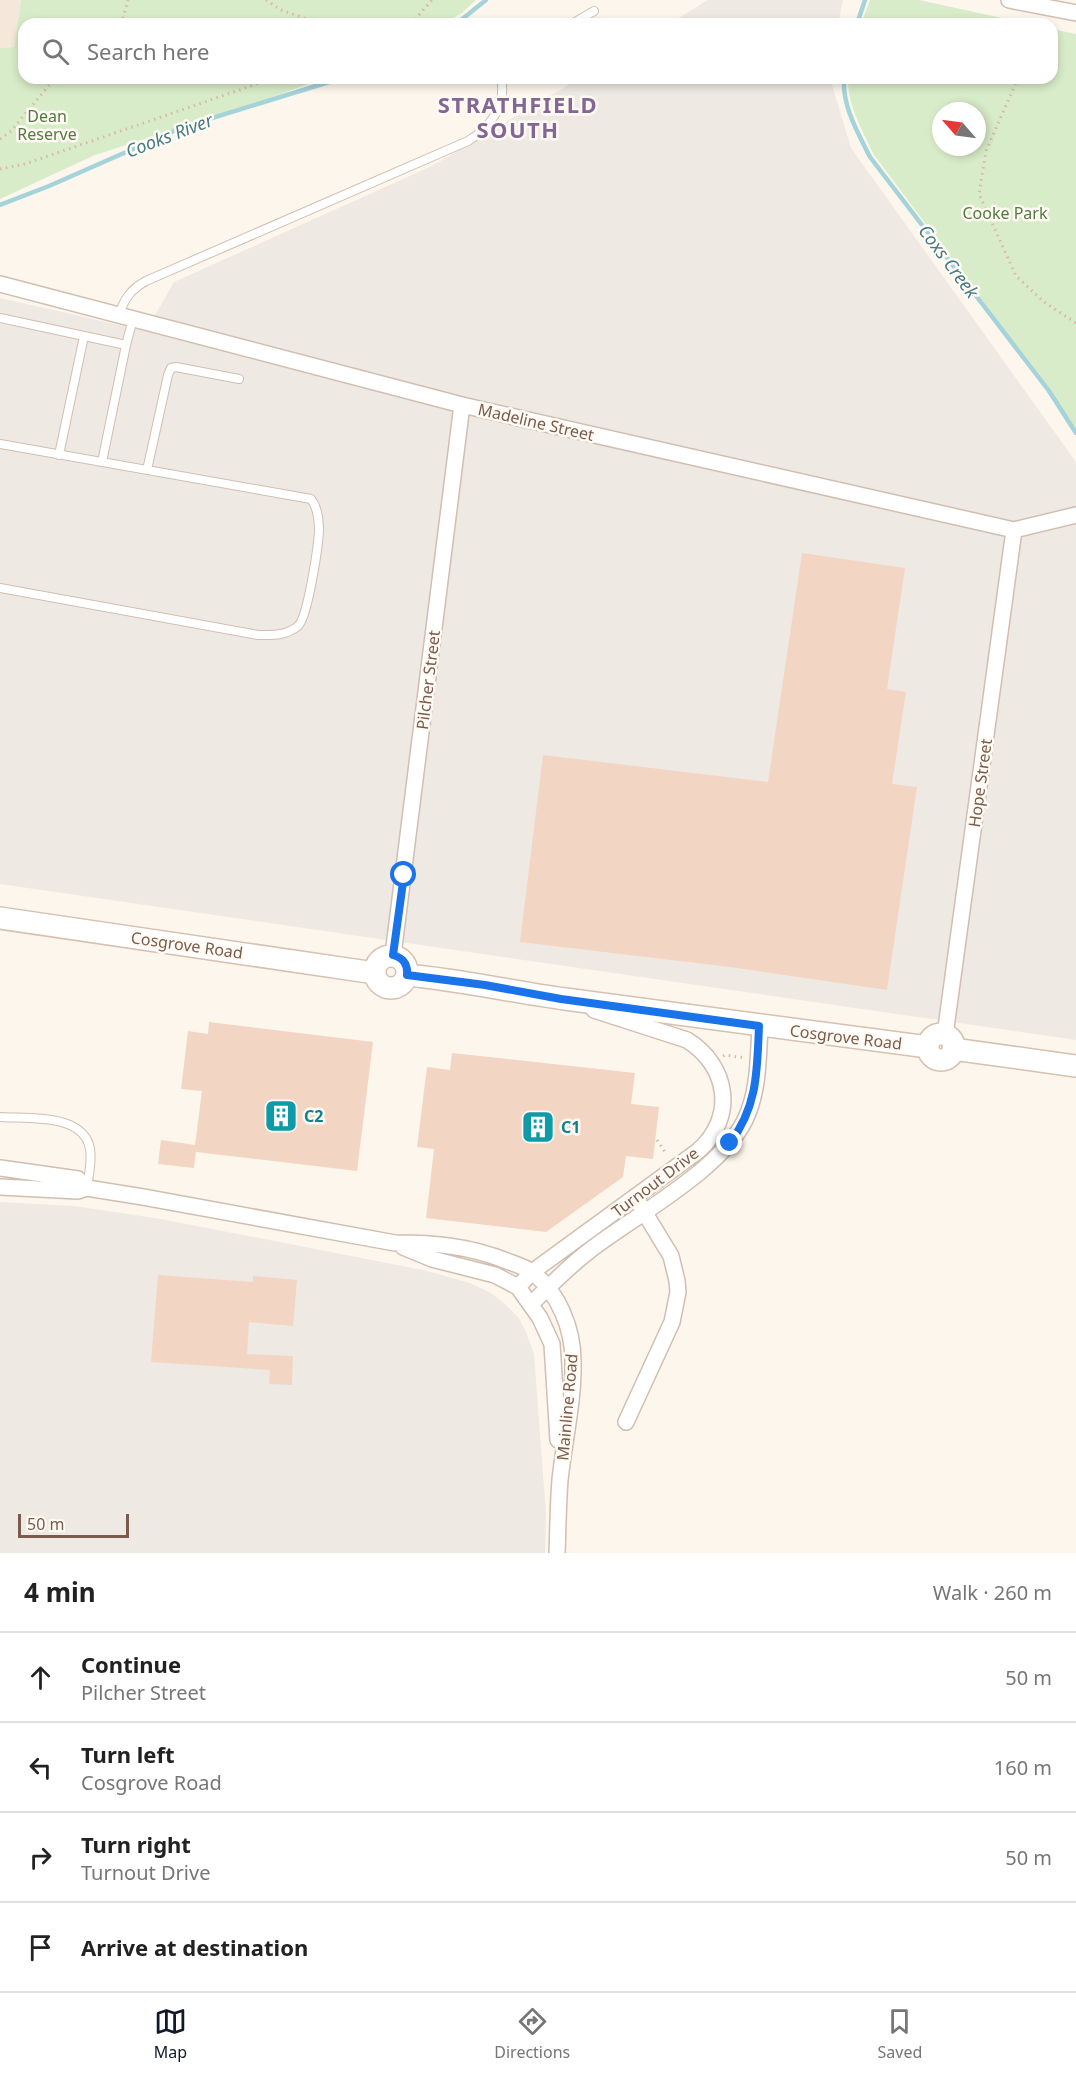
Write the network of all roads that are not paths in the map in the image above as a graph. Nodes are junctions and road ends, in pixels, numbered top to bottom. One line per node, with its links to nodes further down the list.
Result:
1 (1009, 0): 2 (street)
2 (1068, 8)
3 (594, 11): 4 (lane)
4 (582, 18)
5 (502, 84): 7 (lane)
6 (0, 284): 7 (street, Madeline Street)
7 (126, 317): 10 (lane); 12 (street, Madeline Street)
8 (0, 318): 9 (lane)
9 (84, 336): 10 (lane); 14 (lane)
10 (126, 345): 15 (lane)
11 (239, 379): 16 (lane)
12 (462, 405): 18 (street, Madeline Street); 21 (street, Pilcher Street)
13 (0, 444): 14 (lane)
14 (58, 455): 15 (lane)
15 (102, 462): 16 (lane)
16 (147, 470): 19 (lane)
17 (1076, 515): 18 (street, Madeline Street)
18 (1014, 530): 26 (street, Hope Street)
19 (0, 588)
20 (0, 918): 22 (main road, Cosgrove Road)
21 (393, 955): 22 (main road); 23 (main road)
22 (375, 973): 23 (main road)
23 (407, 975): 24 (main road, Cosgrove Road)
24 (561, 999): 25 (main road, Cosgrove Road); 32 (street, Turnout Drive)
25 (759, 1026): 26 (main road, Cosgrove Road); 33 (street, Turnout Drive)
26 (942, 1044): 27 (main road, Cosgrove Road)
27 (1076, 1066)
28 (0, 1117): 31 (lane)
29 (0, 1168): 31 (street, Mainline Road)
30 (0, 1187): 31 (street, Mainline Road)
31 (87, 1188): 34 (street, Mainline Road)
32 (635, 1198): 33 (street); 35 (street, Turnout Drive)
33 (645, 1212): 37 (street, Turnout Drive); 39 (street)
34 (395, 1243): 35 (street, Mainline Road); 36 (street, Mainline Road)
35 (532, 1272): 36 (street, Turnout Drive); 37 (street, Mainline Road)
36 (518, 1287): 38 (street, Mainline Road)
37 (547, 1288): 38 (street, Turnout Drive); 40 (street, Mainline Road)
38 (531, 1304): 40 (street, Mainline Road)
39 (626, 1422)
40 (560, 1480): 41 (street, Mainline Road)
41 (557, 1553)

